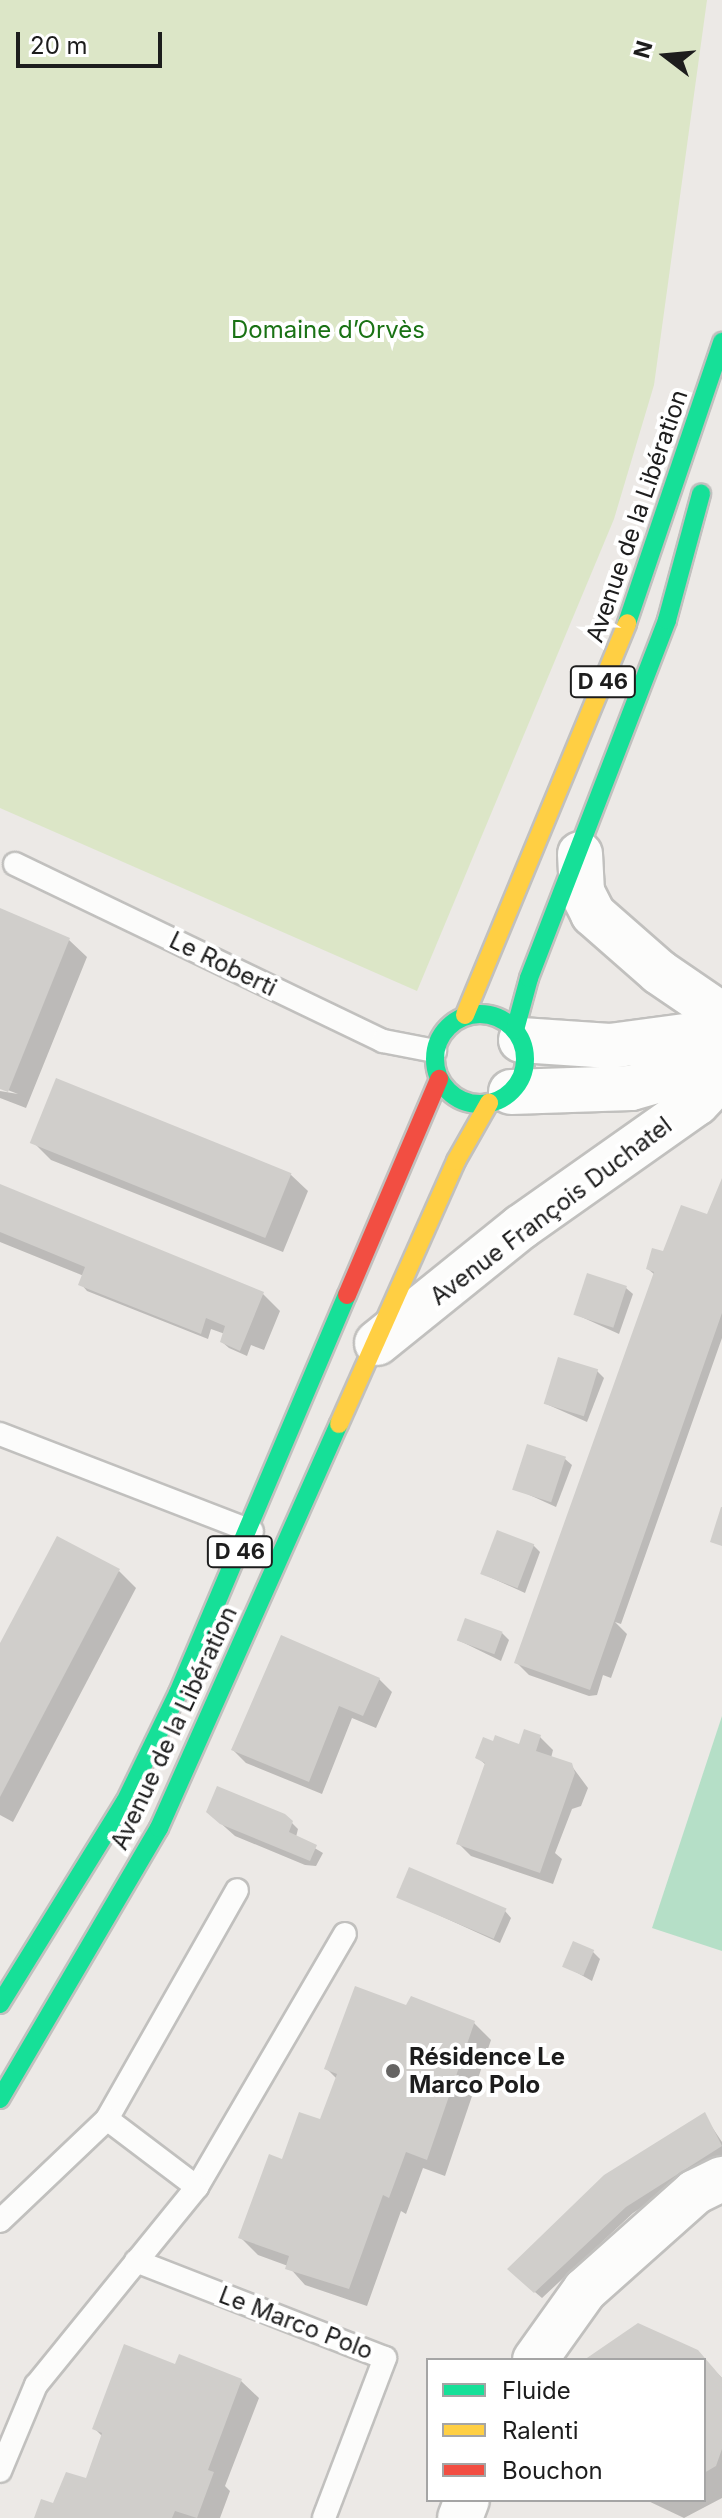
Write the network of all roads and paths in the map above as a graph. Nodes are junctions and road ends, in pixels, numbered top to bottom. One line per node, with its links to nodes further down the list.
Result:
1 (722, 342): 7 (main road, Avenue de la Libération / D 46)
2 (722, 353): 3 (main road, Avenue de la Libération)
3 (710, 439)
4 (707, 467): 5 (main road, Avenue de la Libération / D 46)
5 (580, 854): 8 (street); 10 (main road, Avenue de la Libération / D 46)
6 (15, 864): 11 (lane, Le Roberti)
7 (465, 1015): 10 (main road); 11 (main road)
8 (722, 1015)
9 (722, 1031): 10 (street)
10 (518, 1035): 15 (main road)
11 (435, 1051): 14 (main road)
12 (722, 1062): 15 (street, Avenue François Duchatel)
13 (722, 1076): 16 (street, Avenue François Duchatel)
14 (439, 1079): 15 (main road); 18 (main road, Avenue de la Libération / D 46)
15 (500, 1098): 16 (main road, Avenue de la Libération / D 46)
16 (377, 1343): 19 (main road, Avenue de la Libération / D 46)
17 (0, 1434): 18 (lane)
18 (250, 1530): 19 (lane); 22 (main road, Avenue de la Libération / D 46)
19 (284, 1543): 23 (main road, Avenue de la Libération / D 46)
20 (237, 1890): 24 (lane)
21 (345, 1934): 26 (lane)
22 (0, 2004)
23 (0, 2099)
24 (107, 2119): 26 (lane); 27 (lane)
25 (722, 2179): 29 (street)
26 (197, 2187): 28 (lane)
27 (0, 2221)
28 (136, 2261): 30 (lane); 31 (lane, Le Marco Polo)
29 (536, 2358)
30 (0, 2471)
31 (324, 2518)

